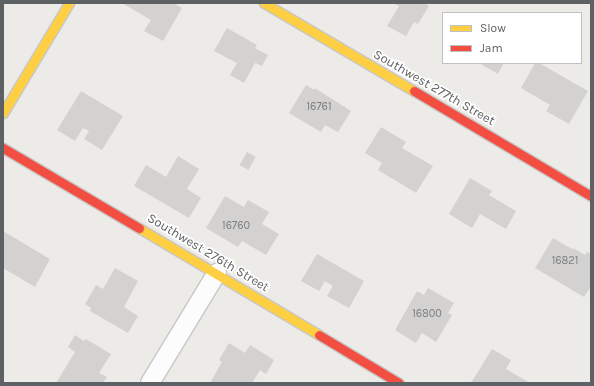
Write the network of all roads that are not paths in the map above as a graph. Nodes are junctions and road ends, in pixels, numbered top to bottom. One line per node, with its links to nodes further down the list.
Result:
1 (69, 3): 3 (street)
2 (264, 3): 5 (street, Southwest 277th Street)
3 (3, 113)
4 (3, 148): 6 (street, Southwest 276th Street)
5 (591, 196)
6 (216, 272): 7 (street); 8 (street, Southwest 276th Street)
7 (150, 383)
8 (399, 383)

